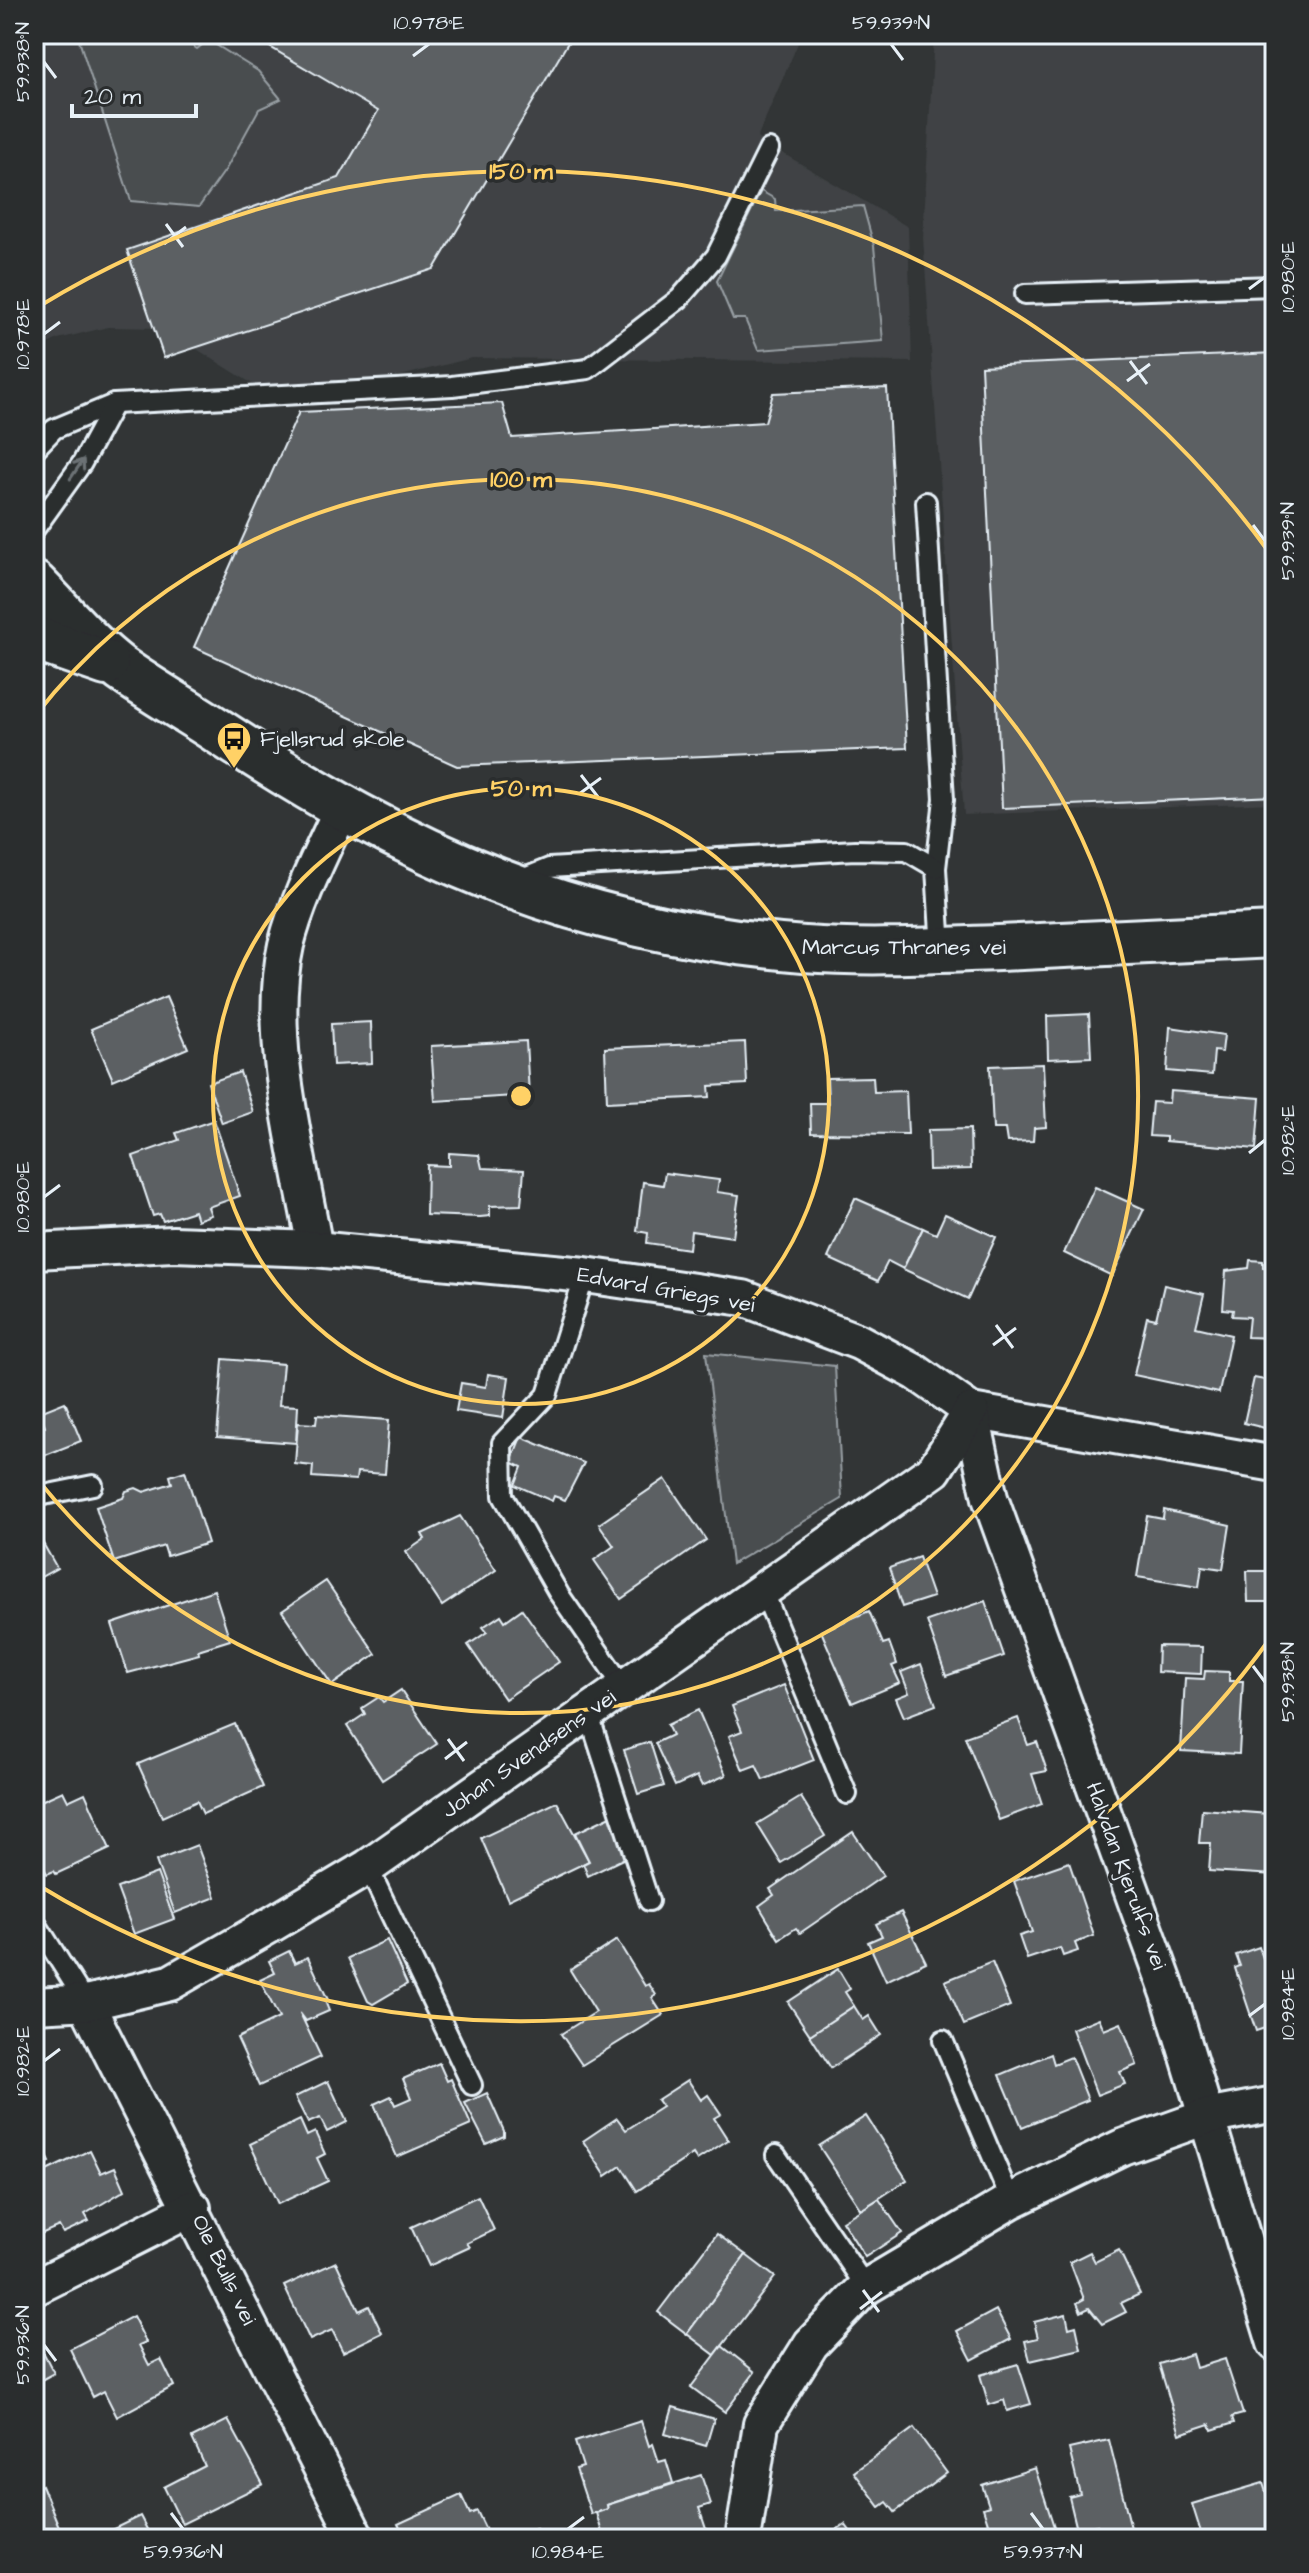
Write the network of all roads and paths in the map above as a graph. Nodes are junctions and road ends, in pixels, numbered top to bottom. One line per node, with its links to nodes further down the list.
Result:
1 (769, 149): 4 (lane)
2 (1275, 286): 3 (lane)
3 (1025, 294)
4 (114, 404): 5 (lane); 7 (lane, one-way to 4)
5 (34, 450)
6 (926, 502): 12 (lane)
7 (34, 530)
8 (34, 584): 10 (main road, Marcus Thranes vei)
9 (34, 638): 10 (main road, Marcus Thranes vei)
10 (120, 668): 11 (main road, Marcus Thranes vei)
11 (342, 808): 13 (main road, Marcus Thranes vei); 16 (street)
12 (936, 868): 13 (lane); 15 (lane)
13 (503, 886): 15 (main road, Marcus Thranes vei)
14 (1275, 935): 15 (main road, Marcus Thranes vei)
15 (941, 950)
16 (315, 1249): 17 (street, Edvard Griegs vei); 18 (street, Edvard Griegs vei)
17 (34, 1251)
18 (585, 1275): 19 (street, Edvard Griegs vei); 24 (lane)
19 (971, 1411): 20 (street, Edvard Griegs vei); 23 (street, Johan Svendsens vei); 35 (street, Halvdan Kjerulfs vei)
20 (1275, 1464)
21 (93, 1485): 22 (lane)
22 (34, 1497)
23 (763, 1590): 24 (street, Johan Svendsens vei); 26 (lane)
24 (624, 1688): 25 (street, Johan Svendsens vei)
25 (588, 1712): 27 (street, Johan Svendsens vei); 28 (lane)
26 (847, 1794)
27 (368, 1867): 30 (street, Johan Svendsens vei); 33 (lane)
28 (649, 1901)
29 (34, 1920): 30 (lane)
30 (86, 2003): 31 (street, Johan Svendsens vei); 38 (street, Ole Bulls vei)
31 (34, 2005)
32 (943, 2040): 37 (lane)
33 (472, 2085)
34 (1275, 2104): 35 (street)
35 (1206, 2117): 37 (street); 41 (street, Halvdan Kjerulfs vei)
36 (776, 2155): 39 (lane)
37 (1011, 2201): 39 (street)
38 (193, 2208): 40 (street); 42 (street, Ole Bulls vei)
39 (866, 2287): 43 (street)
40 (34, 2288)
41 (1275, 2343)
42 (357, 2539)
43 (743, 2539)

